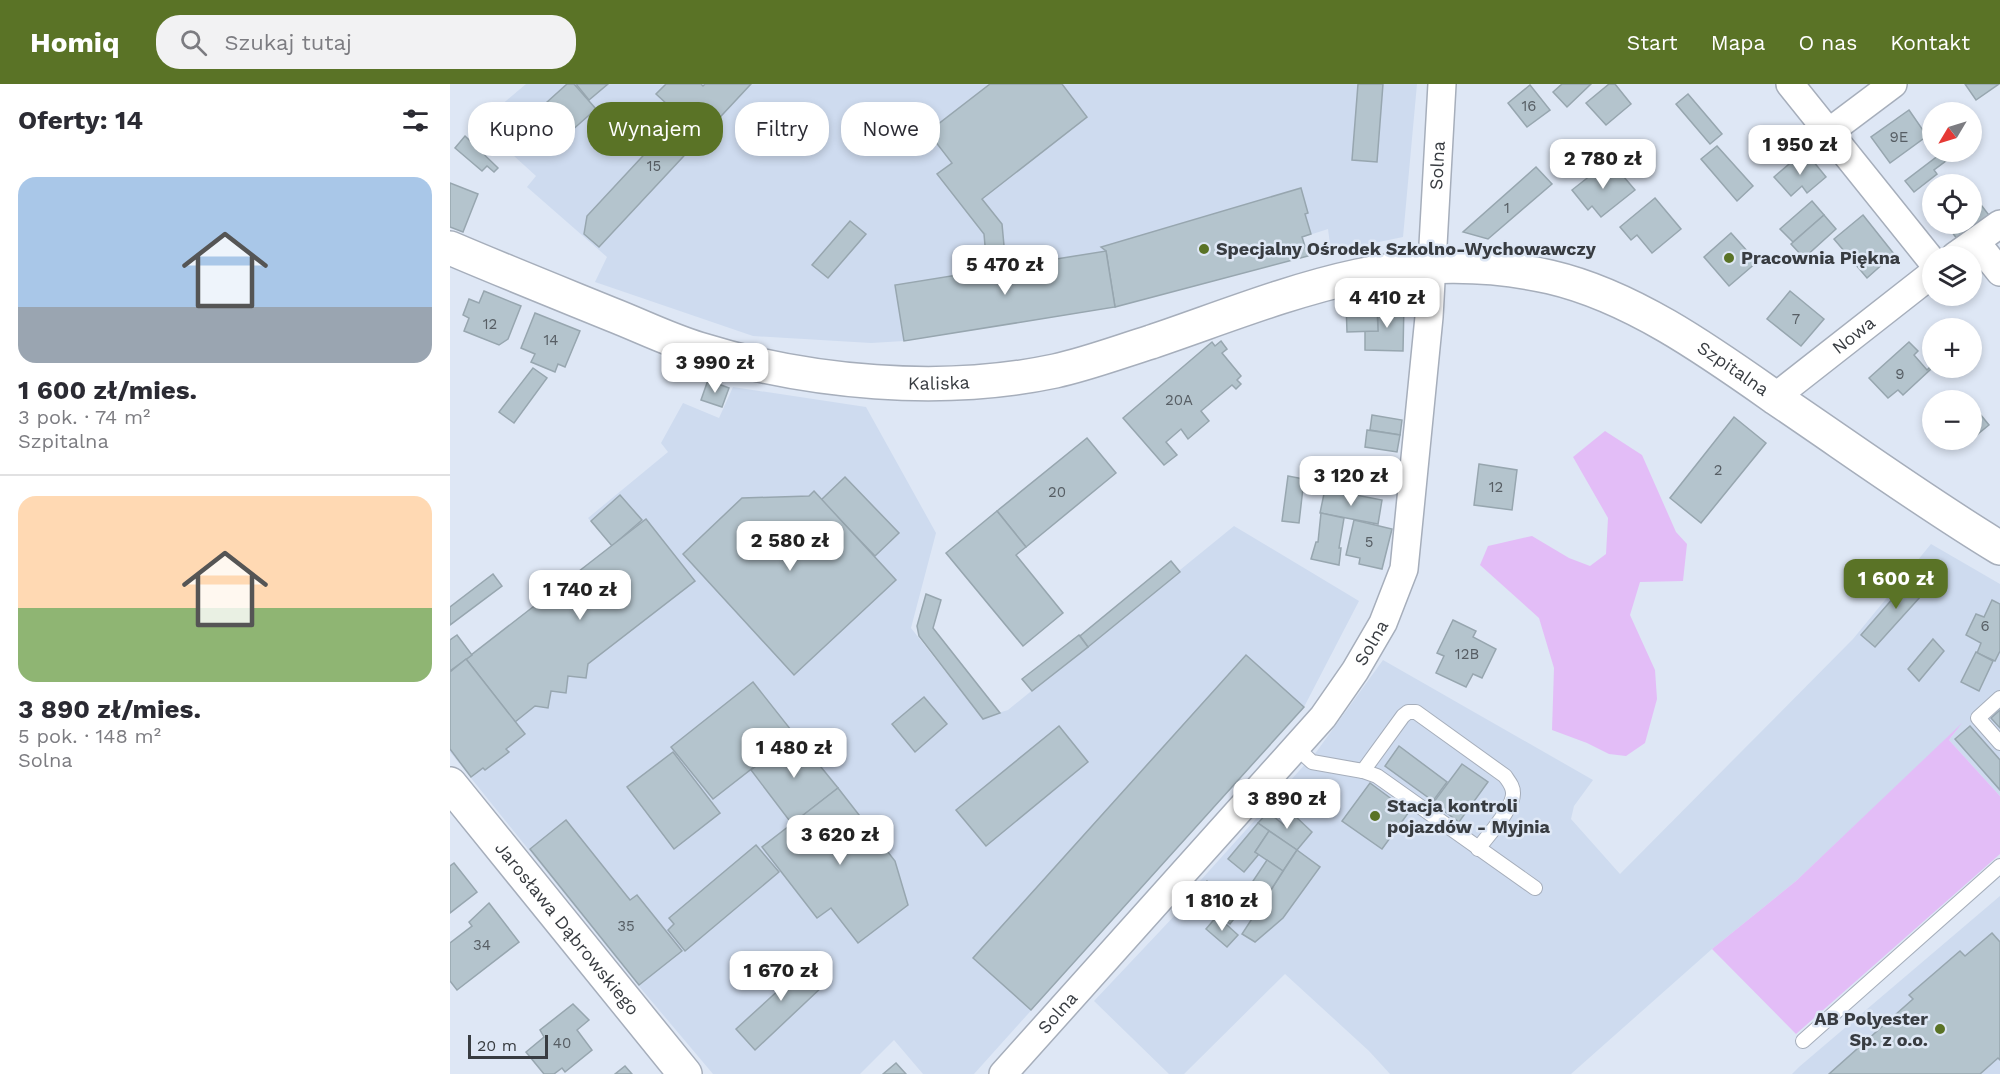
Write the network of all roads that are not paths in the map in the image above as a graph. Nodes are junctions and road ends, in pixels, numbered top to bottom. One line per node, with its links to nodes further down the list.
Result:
1 (1442, 84): 10 (street, Solna)
2 (1790, 84): 4 (street)
3 (1893, 84): 4 (street)
4 (1829, 132): 7 (street)
5 (2000, 224): 6 (street)
6 (1970, 246)
7 (1922, 248)
8 (450, 249): 10 (street, Kaliska)
9 (1982, 260): 11 (street)
10 (1432, 268): 13 (street, Szpitalna); 17 (street, Solna)
11 (2000, 272)
12 (1922, 282): 13 (street, Nowa)
13 (1775, 397): 14 (street, Szpitalna)
14 (2000, 548)
15 (2000, 698): 16 (lane)
16 (2000, 743)
17 (1296, 747): 18 (lane); 25 (street, Solna)
18 (1363, 771): 20 (lane); 20 (lane)
19 (450, 784): 24 (street, Jarosława Dąbrowskiego)
20 (1478, 849): 22 (lane)
21 (2000, 866): 23 (lane)
22 (1535, 888)
23 (1803, 1041)
24 (685, 1074)
25 (1003, 1074)

